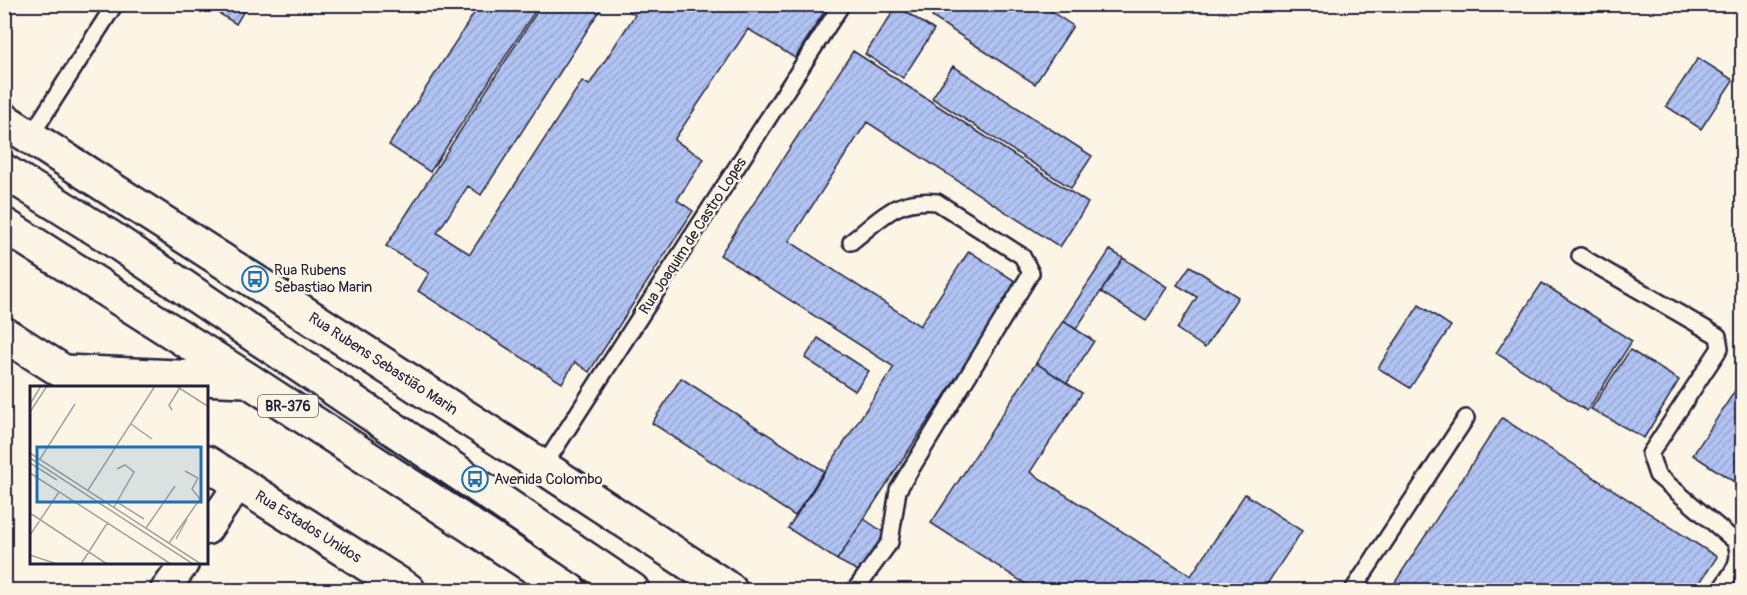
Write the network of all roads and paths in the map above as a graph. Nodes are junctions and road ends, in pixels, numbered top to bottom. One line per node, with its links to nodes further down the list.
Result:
1 (115, 4): 3 (lane)
2 (842, 4): 17 (lane, Rua Joaquim de Castro Lopes)
3 (17, 129): 17 (main road, Rua Rubens Sebastião Marin)
4 (4, 159): 7 (main road)
5 (4, 171): 7 (main road, BR-376)
6 (4, 225): 11 (main road, BR-376)
7 (108, 236): 24 (main road, BR-376)
8 (4, 240): 11 (main road)
9 (851, 242): 26 (lane)
10 (1580, 256): 28 (lane)
11 (79, 274): 14 (main road, BR-376)
12 (4, 334): 13 (main road)
13 (77, 380): 14 (main road)
14 (248, 380): 23 (main road, BR-376)
15 (1466, 418): 27 (lane)
16 (208, 464): 18 (main road, Rua Estados Unidos)
17 (543, 467): 25 (main road, Rua Rubens Sebastião Marin)
18 (240, 484): 19 (street); 22 (main road, Rua Estados Unidos)
19 (208, 529)
20 (183, 565): 21 (street)
21 (165, 591)
22 (408, 591)
23 (569, 591)
24 (632, 591)
25 (730, 591)
26 (855, 591)
27 (1353, 591)
28 (1720, 591)

